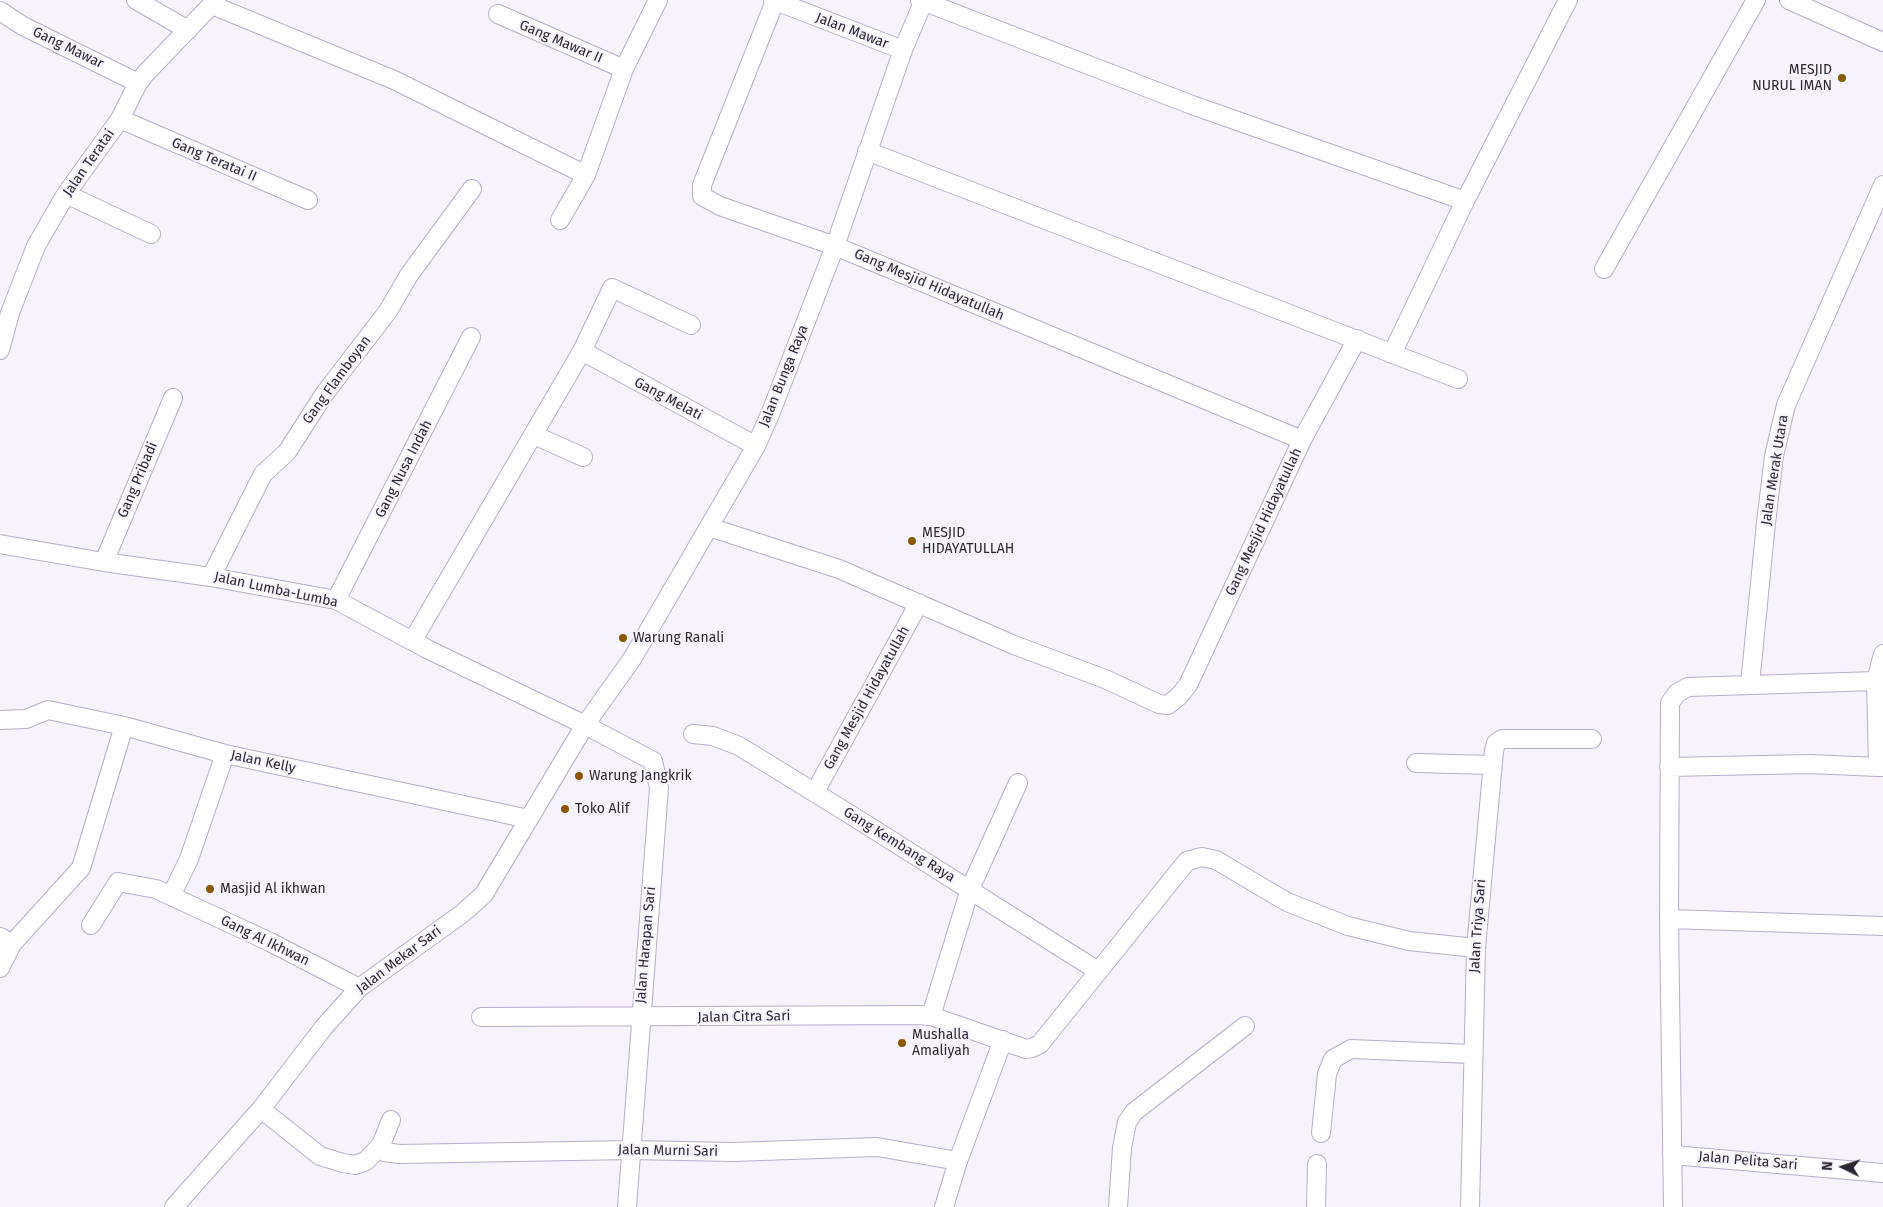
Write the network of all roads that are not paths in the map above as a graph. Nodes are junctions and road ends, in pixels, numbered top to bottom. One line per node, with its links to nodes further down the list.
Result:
1 (136, 0): 11 (street)
2 (658, 0): 14 (street)
3 (774, 0): 13 (street, Jalan Mawar); 26 (street, Gang Mesjid Hidayatullah)
4 (1568, 0): 23 (street)
5 (1756, 0): 27 (street)
6 (1789, 0): 12 (street)
7 (923, 1): 13 (street, Jalan Bunga Raya); 23 (street)
8 (214, 3): 11 (street, Jalan Teratai); 18 (street)
9 (0, 11): 15 (street, Gang Mawar)
10 (498, 14): 14 (street, Gang Mawar II)
11 (188, 30): 15 (street, Jalan Teratai)
12 (1883, 42)
13 (903, 50): 17 (street, Jalan Bunga Raya)
14 (624, 69): 18 (street)
15 (138, 83): 16 (street, Jalan Teratai)
16 (120, 119): 21 (street, Jalan Teratai); 22 (street, Gang Teratai II)
17 (867, 151): 26 (street, Jalan Bunga Raya); 30 (street)
18 (586, 174): 24 (street)
19 (1883, 185): 49 (street, Jalan Merak Utara)
20 (472, 189): 43 (street, Gang Flamboyan)
21 (66, 194): 25 (street); 31 (street, Jalan Teratai)
22 (308, 200)
23 (1465, 201): 33 (street)
24 (560, 220)
25 (151, 234)
26 (834, 246): 37 (street, Gang Mesjid Hidayatullah); 38 (street, Jalan Bunga Raya)
27 (1604, 269)
28 (691, 325): 32 (street)
29 (471, 337): 44 (street, Gang Nusa Indah)
30 (1357, 339): 33 (street); 37 (street)
31 (0, 350)
32 (582, 351): 36 (street); 38 (street, Gang Melati)
33 (1392, 354): 34 (street)
34 (1458, 379)
35 (173, 398): 42 (street, Gang Pribadi)
36 (534, 435): 39 (street); 46 (street)
37 (1302, 440): 45 (street, Gang Mesjid Hidayatullah)
38 (756, 446): 40 (street, Jalan Bunga Raya)
39 (583, 457)
40 (709, 527): 45 (street, Gang Mesjid Hidayatullah); 51 (street, Jalan Bunga Raya)
41 (0, 544): 42 (street, Jalan Lumba-Lumba)
42 (104, 562): 43 (street, Jalan Lumba-Lumba)
43 (211, 576): 44 (street, Jalan Lumba-Lumba)
44 (336, 600): 46 (street, Jalan Lumba-Lumba)
45 (919, 603): 61 (street, Gang Mesjid Hidayatullah)
46 (413, 640): 51 (street, Jalan Lumba-Lumba)
47 (1883, 654): 48 (street)
48 (1876, 681): 49 (street); 59 (street)
49 (1750, 684): 58 (street)
50 (0, 720): 52 (street, Jalan Kelly)
51 (585, 725): 62 (street, Jalan Mekar Sari); 75 (street, Jalan Harapan Sari)
52 (124, 726): 55 (street, Jalan Kelly); 68 (street)
53 (693, 734): 61 (street, Gang Kembang Raya)
54 (1592, 739): 57 (street, Jalan Triya Sari)
55 (225, 754): 62 (street, Jalan Kelly); 64 (street)
56 (1416, 763): 57 (street)
57 (1492, 765): 69 (street, Jalan Triya Sari)
58 (1669, 767): 59 (street); 65 (street)
59 (1881, 767)
60 (1018, 783): 63 (street)
61 (815, 792): 63 (street, Gang Kembang Raya)
62 (529, 819): 72 (street, Jalan Mekar Sari)
63 (970, 889): 71 (street, Gang Kembang Raya); 73 (street)
64 (171, 896): 66 (street, Gang Al Ikhwan); 72 (street, Gang Al Ikhwan)
65 (1669, 919): 67 (street); 84 (street)
66 (91, 924)
67 (1883, 926)
68 (6, 941): 70 (street)
69 (1476, 948): 71 (street); 78 (street, Jalan Triya Sari)
70 (0, 968)
71 (1098, 971): 77 (street, Jalan Citra Sari)
72 (359, 988): 79 (street, Jalan Mekar Sari)
73 (932, 1016): 75 (street, Jalan Citra Sari); 77 (street, Jalan Citra Sari)
74 (481, 1017): 75 (street, Jalan Citra Sari)
75 (641, 1018): 83 (street, Jalan Harapan Sari)
76 (1245, 1026): 91 (street)
77 (1003, 1040): 85 (street)
78 (1472, 1054): 81 (street); 93 (street, Jalan Triya Sari)
79 (260, 1110): 82 (street); 88 (street, Jalan Mekar Sari)
80 (391, 1120): 82 (street)
81 (1321, 1133)
82 (381, 1146): 83 (street, Jalan Murni Sari)
83 (631, 1150): 85 (street, Jalan Murni Sari); 89 (street, Jalan Harapan Sari)
84 (1672, 1155): 87 (street, Jalan Pelita Sari); 94 (street)
85 (958, 1161): 90 (street)
86 (1317, 1164): 92 (street)
87 (1883, 1173)
88 (174, 1207)
89 (627, 1207)
90 (944, 1207)
91 (1118, 1207)
92 (1316, 1207)
93 (1470, 1207)
94 (1673, 1207)

